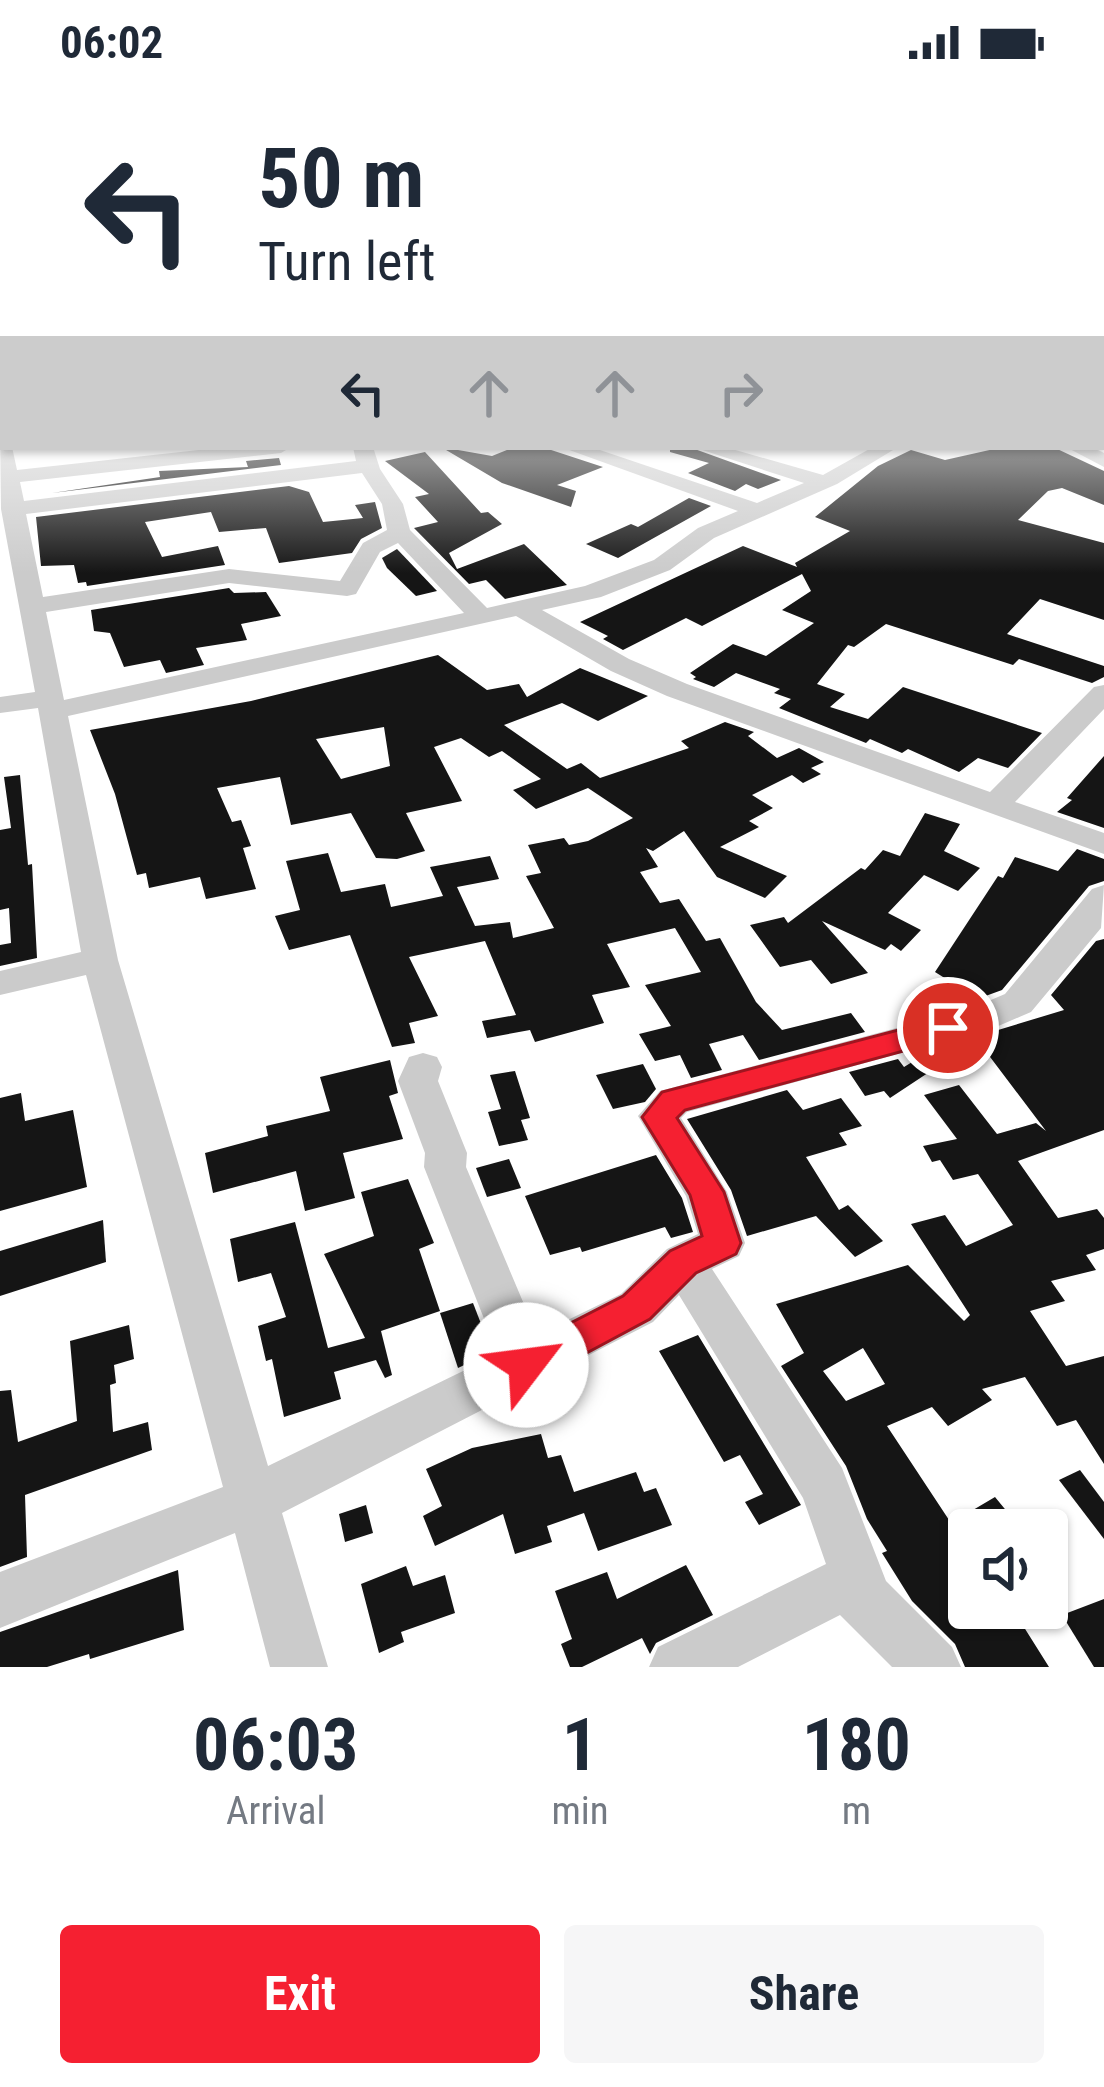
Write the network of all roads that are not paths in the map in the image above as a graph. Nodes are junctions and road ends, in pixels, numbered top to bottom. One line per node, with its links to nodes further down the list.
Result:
1 (1, 450): 8 (street)
2 (261, 450): 8 (street)
3 (580, 450): 9 (street)
4 (713, 450): 7 (street)
5 (883, 450): 7 (street)
6 (364, 456): 8 (street); 10 (street)
7 (824, 482): 9 (street)
8 (5, 488): 11 (street)
9 (755, 510): 12 (street)
10 (399, 533): 11 (street); 13 (street)
11 (18, 585): 15 (street)
12 (520, 608): 13 (street); 17 (street)
13 (482, 617): 15 (street)
14 (0, 705): 15 (street)
15 (49, 705): 20 (street)
16 (1098, 707): 17 (street)
17 (997, 803): 18 (street)
18 (1104, 844)
19 (1104, 896): 23 (street)
20 (100, 960): 21 (street); 25 (street)
21 (0, 983)
22 (423, 1067): 24 (street)
23 (683, 1262): 24 (street); 27 (street)
24 (526, 1365): 25 (street)
25 (250, 1502): 26 (street); 28 (street)
26 (0, 1600)
27 (866, 1600): 29 (street); 30 (street)
28 (299, 1667)
29 (678, 1667)
30 (932, 1667)

